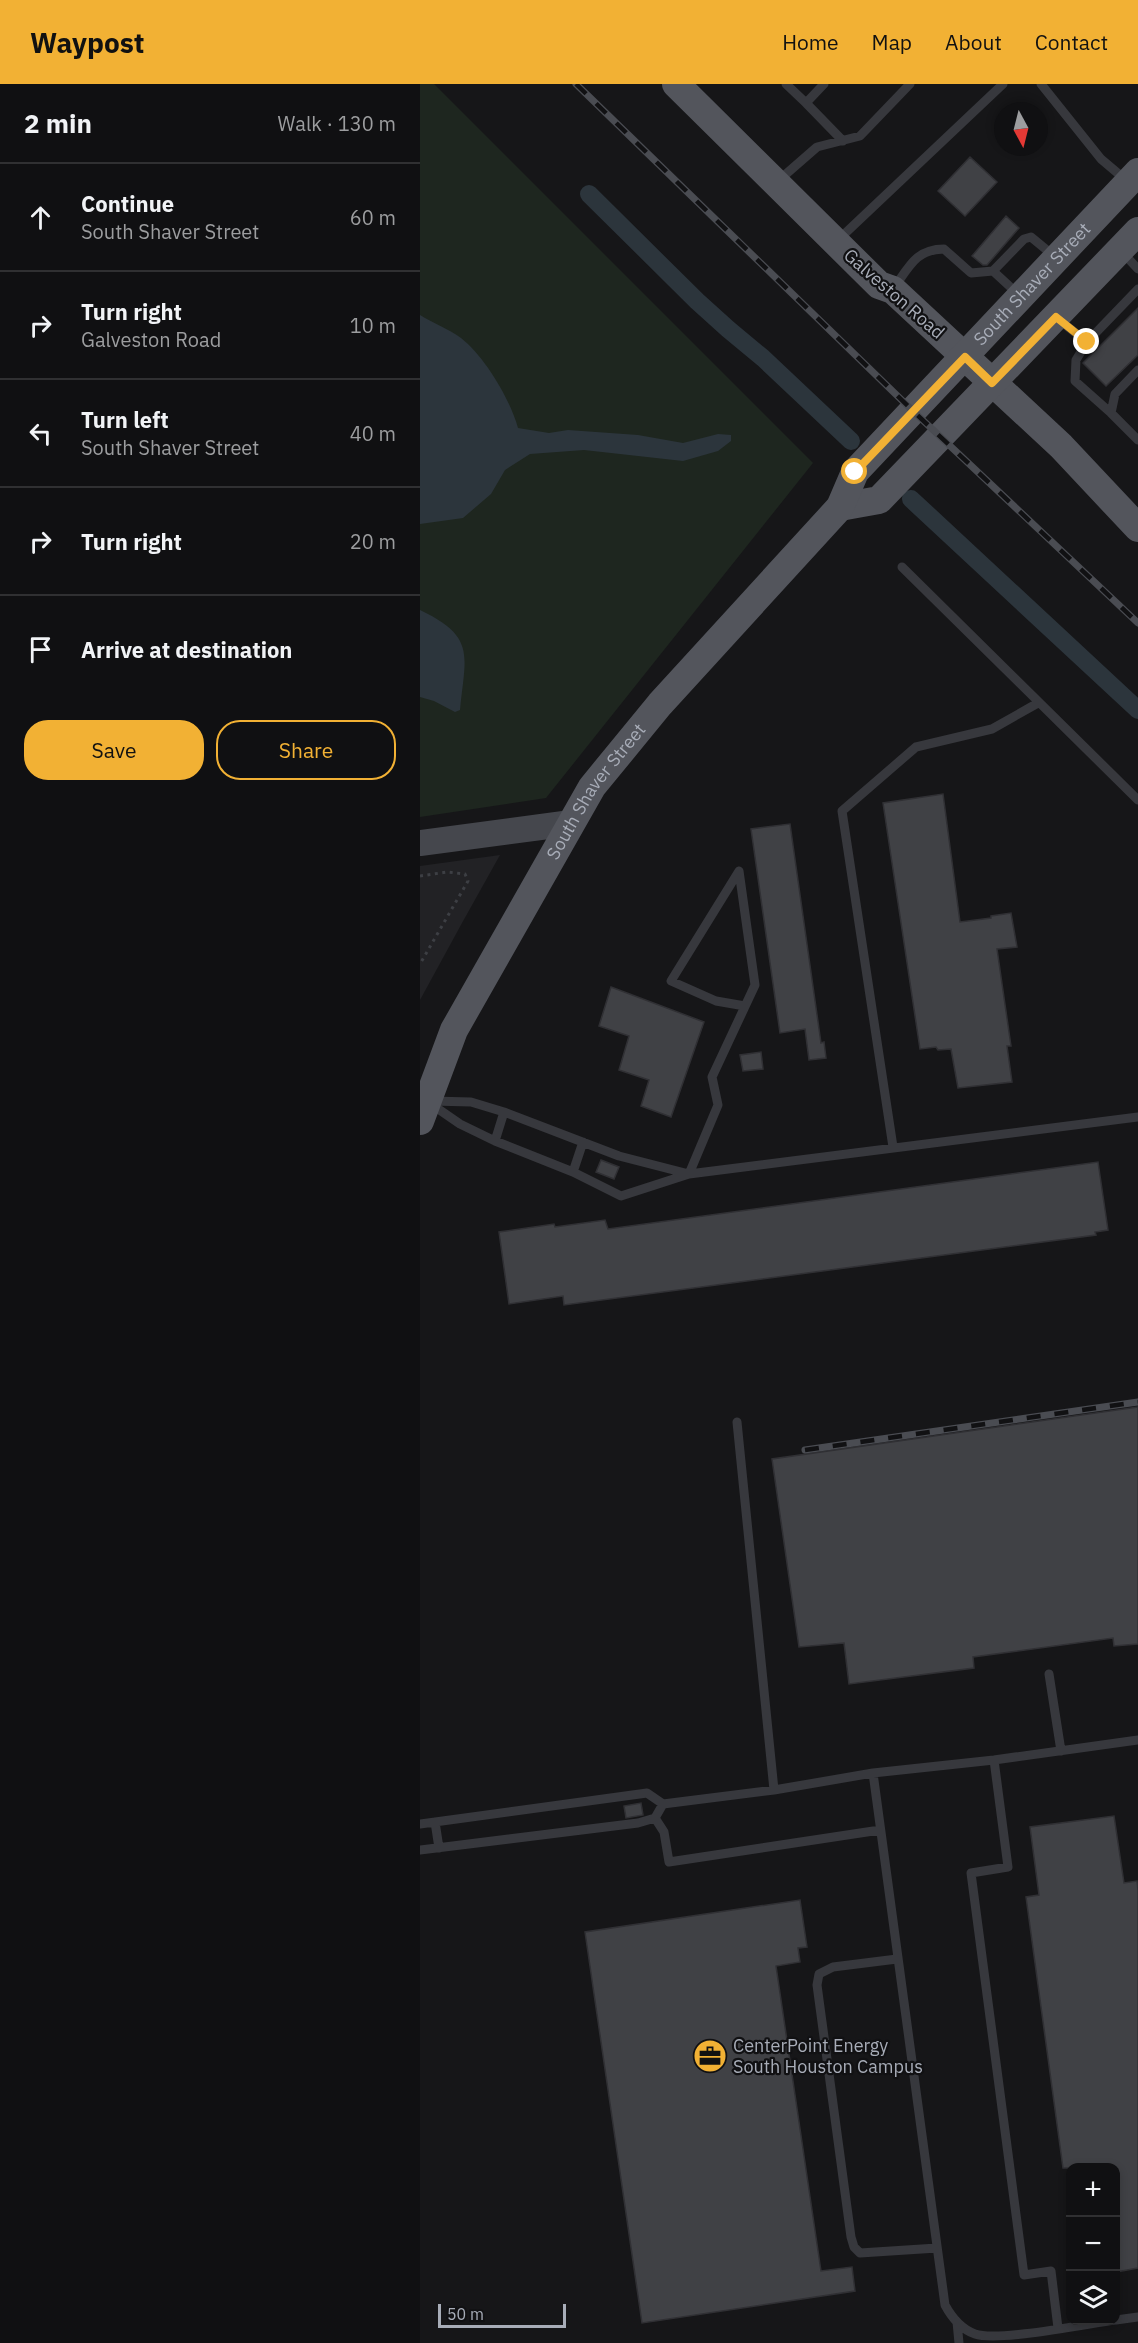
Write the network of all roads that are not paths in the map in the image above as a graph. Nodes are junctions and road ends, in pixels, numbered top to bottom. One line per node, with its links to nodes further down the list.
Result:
1 (676, 84): 10 (main road, Galveston Road)
2 (786, 84): 7 (lane)
3 (824, 84): 7 (lane)
4 (910, 84): 8 (lane)
5 (1004, 84): 11 (lane)
6 (1041, 84): 9 (lane)
7 (806, 103): 8 (lane)
8 (843, 141): 10 (lane)
9 (1133, 177): 13 (main road, South Shaver Street)
10 (776, 183): 11 (main road, Galveston Road)
11 (836, 242): 16 (main road, Galveston Road)
12 (1132, 250): 18 (main road)
13 (1057, 258): 14 (lane); 17 (main road, South Shaver Street)
14 (993, 271): 16 (lane); 17 (lane)
15 (1138, 289): 19 (lane)
16 (893, 290): 20 (main road, Galveston Road)
17 (1021, 296): 20 (main road, South Shaver Street)
18 (1056, 317): 19 (lane); 22 (main road)
19 (1087, 342): 23 (lane)
20 (965, 357): 22 (main road, Galveston Road); 25 (main road, South Shaver Street)
21 (1138, 370): 23 (lane)
22 (992, 383): 25 (main road); 26 (main road, Galveston Road)
23 (1111, 413): 24 (lane)
24 (1138, 440)
25 (840, 507): 30 (main road, South Shaver Street)
26 (1136, 521)
27 (902, 567): 28 (lane)
28 (1038, 703): 29 (lane); 38 (lane)
29 (1138, 800)
30 (571, 823): 31 (main road); 33 (main road, South Shaver Street)
31 (420, 843)
32 (745, 1006): 32 (lane); 40 (lane)
33 (424, 1111): 34 (lane); 36 (lane)
34 (504, 1112): 36 (lane); 37 (lane)
35 (1138, 1117): 38 (lane)
36 (495, 1141): 39 (lane)
37 (583, 1142): 39 (lane); 40 (lane)
38 (892, 1147): 40 (lane)
39 (573, 1172): 40 (lane)
40 (689, 1174)
41 (737, 1422): 47 (lane)
42 (1049, 1674): 44 (lane)
43 (1138, 1742): 44 (lane)
44 (1061, 1751): 45 (lane)
45 (994, 1760): 46 (lane); 61 (lane)
46 (873, 1773): 47 (lane); 52 (lane)
47 (774, 1790): 48 (lane)
48 (663, 1804): 49 (lane); 50 (lane)
49 (655, 1818): 52 (lane); 53 (lane)
50 (435, 1822): 51 (lane); 53 (lane)
51 (420, 1824)
52 (880, 1830): 55 (lane)
53 (438, 1848): 54 (lane)
54 (420, 1850)
55 (897, 1959): 56 (lane); 56 (lane)
56 (937, 2248): 59 (lane)
57 (1138, 2317): 58 (lane)
58 (1120, 2319)
59 (957, 2322): 61 (lane); 62 (lane)
60 (1079, 2325): 61 (lane)
61 (1058, 2328)
62 (959, 2343)

